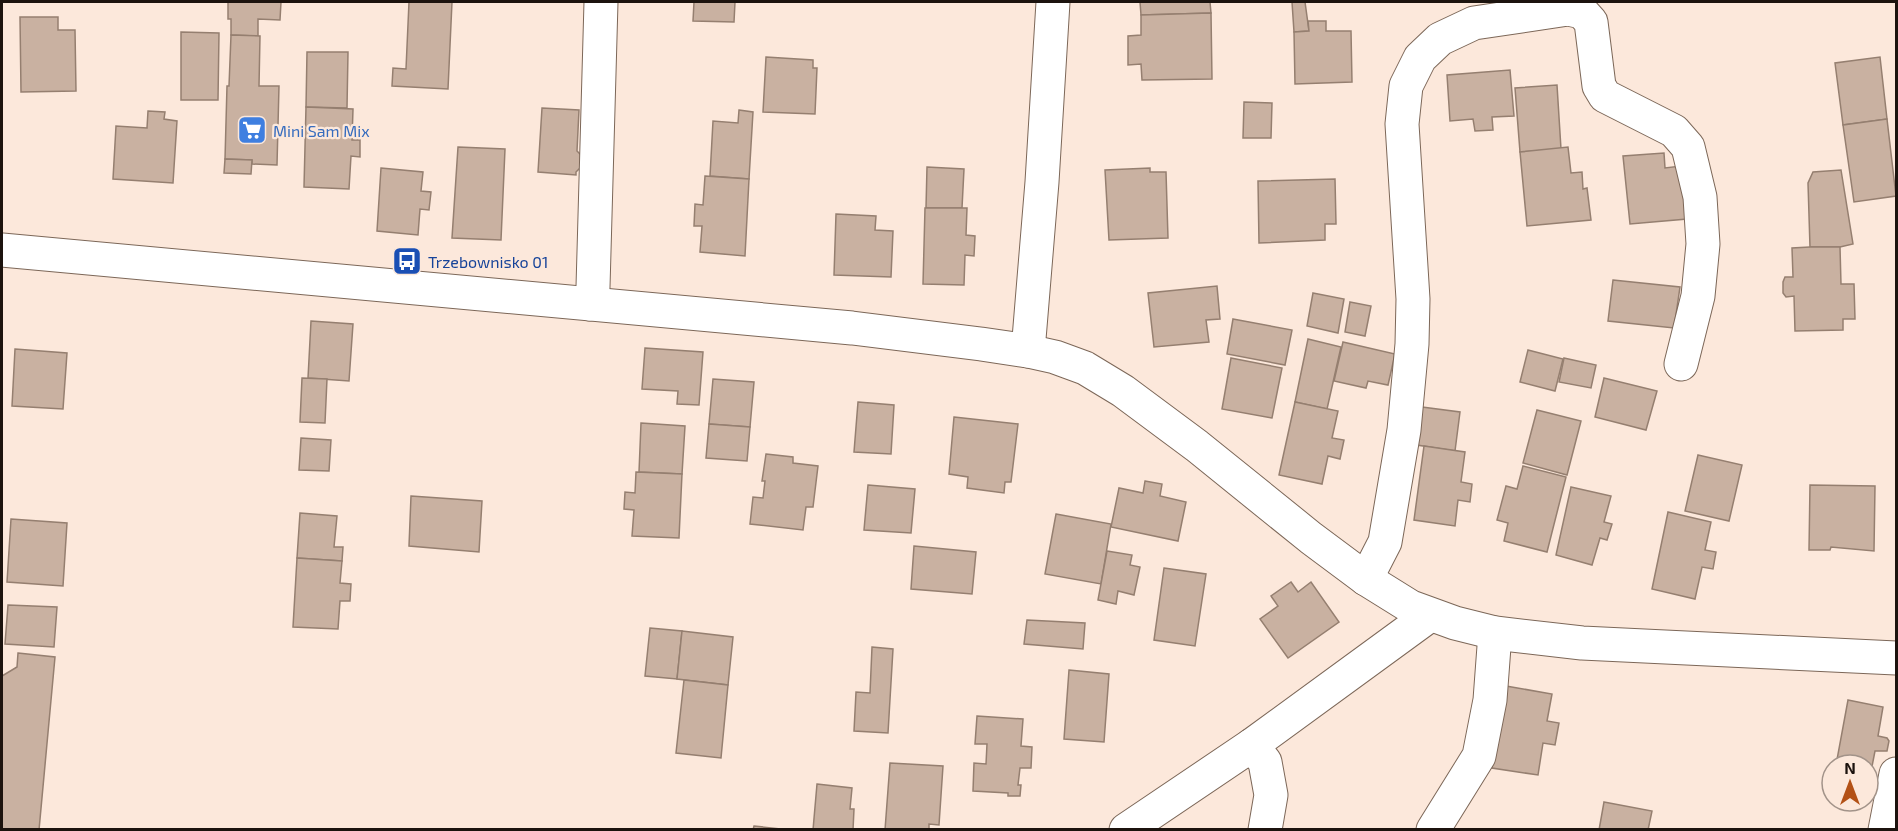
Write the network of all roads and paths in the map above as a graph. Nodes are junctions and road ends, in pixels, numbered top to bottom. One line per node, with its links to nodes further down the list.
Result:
1 (601, 2): 4 (street)
2 (1053, 2): 5 (street)
3 (2, 250): 4 (street)
4 (590, 304): 5 (street)
5 (1028, 351): 7 (street)
6 (1681, 364): 7 (street)
7 (1366, 579): 8 (street)
8 (1430, 615): 9 (street); 11 (street)
9 (1495, 633): 10 (street); 15 (street)
10 (1896, 658)
11 (1252, 745): 13 (street); 14 (street)
12 (1896, 774): 16 (street)
13 (1126, 830)
14 (1265, 830)
15 (1433, 830)
16 (1886, 830)

